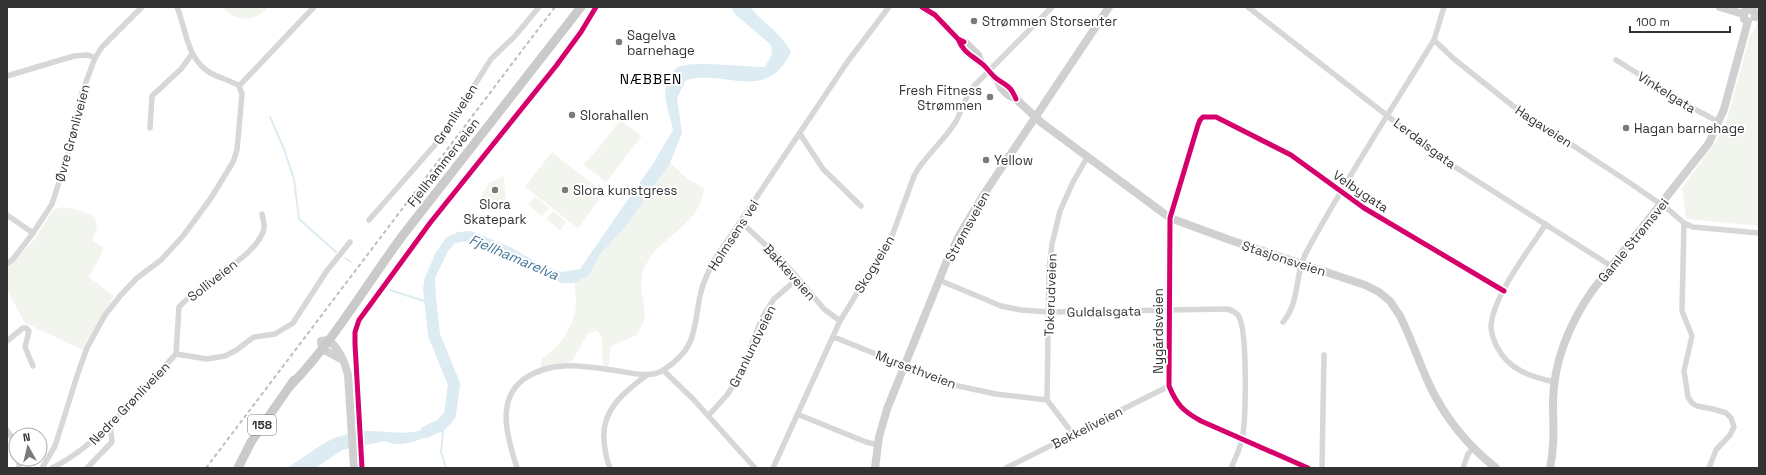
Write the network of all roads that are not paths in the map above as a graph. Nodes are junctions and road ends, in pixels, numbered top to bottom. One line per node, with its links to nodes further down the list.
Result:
1 (142, 7): 21 (street, Øvre Grønliveien)
2 (177, 7): 20 (street)
3 (314, 7): 26 (street)
4 (539, 7): 40 (street, Grønliveien)
5 (581, 7): 23 (main road, Fjellhammerveien / 158)
6 (588, 7): 23 (main road, Fjellhammerveien / 158)
7 (889, 7): 32 (street, Holmsens vei)
8 (922, 7): 17 (main road, Stasjonsveien)
9 (931, 7): 17 (main road, Stasjonsveien)
10 (1052, 7): 24 (street, Skogveien)
11 (1109, 7): 29 (main road, Strømsveien)
12 (1248, 7): 27 (street, Lerdalsgata)
13 (1444, 7): 19 (street)
14 (1720, 7): 16 (main road)
15 (1751, 8): 16 (main road); 18 (main road)
16 (1743, 14): 18 (main road)
17 (935, 15): 24 (main road, Stasjonsveien)
18 (1754, 19): 30 (main road, Gamle Strømsvei)
19 (1434, 40): 27 (street); 35 (street, Hagaveien)
20 (192, 54): 26 (street); 31 (street)
21 (95, 58): 25 (street); 44 (street, Øvre Grønliveien)
22 (1616, 60): 30 (street, Vinkelgata)
23 (533, 71): 59 (main road, Fjellhammerveien / 158)
24 (989, 71): 29 (main road, Stasjonsveien); 55 (street, Skogveien)
25 (7, 76)
26 (240, 86): 77 (street)
27 (1387, 115): 34 (street); 43 (street, Lerdalsgata)
28 (1204, 116): 34 (street, Velbygata); 39 (street, Nygårdsveien)
29 (1035, 117): 33 (main road, Stasjonsveien); 51 (main road, Strømsveien)
30 (1719, 122): 35 (main road, Gamle Strømsvei)
31 (150, 128)
32 (800, 134): 36 (street); 41 (street, Holmsens vei)
33 (1088, 156): 39 (main road, Stasjonsveien); 54 (street, Tokerudveien)
34 (1340, 191): 47 (street); 52 (street, Velbygata)
35 (1661, 205): 42 (street, Hagaveien); 49 (main road, Gamle Strømsvei)
36 (861, 206)
37 (262, 214): 60 (street, Solliveien)
38 (7, 215): 44 (street)
39 (1170, 218): 47 (main road, Stasjonsveien); 53 (street, Nygårdsveien)
40 (369, 220)
41 (741, 222): 50 (street, Bakkeveien); 65 (street, Holmsens vei)
42 (1684, 223): 45 (street); 94 (street)
43 (1546, 224): 49 (street, Lerdalsgata); 52 (street)
44 (33, 233): 48 (street, Øvre Grønliveien)
45 (1759, 233)
46 (350, 242): 60 (street, Nedre Grønliveien)
47 (1302, 263): 56 (street); 76 (main road, Stasjonsveien)
48 (7, 264)
49 (1611, 266): 67 (main road, Gamle Strømsvei)
50 (798, 278): 55 (street, Bakkeveien); 71 (street, Granlundveien)
51 (939, 280): 54 (street, Guldalsgata); 64 (main road, Strømsveien)
52 (1504, 291): 67 (street)
53 (1169, 310): 54 (street, Guldalsgata); 68 (street, Nygårdsveien); 74 (street, Guldalsgata)
54 (1049, 312): 69 (street, Tokerudveien)
55 (840, 321): 57 (street, Skogveien)
56 (1283, 322)
57 (834, 337): 64 (street, Myrsethveien); 70 (street, Skogveien)
58 (7, 341): 63 (street)
59 (324, 343): 62 (main road); 62 (main road); 80 (main road, 158)
60 (176, 354): 72 (street, Nedre Grønliveien)
61 (1324, 355): 90 (street)
62 (341, 359): 81 (main road)
63 (33, 366)
64 (904, 366): 69 (street, Myrsethveien); 75 (main road, Strømsveien)
65 (663, 370): 66 (street, Holmsens vei); 71 (street)
66 (647, 375): 82 (street, Holmsens vei); 83 (street)
67 (1555, 382): 93 (main road, Gamle Strømsvei)
68 (1169, 386): 73 (street, Bekkeliveien); 74 (street, Nygårdsveien)
69 (1047, 400): 73 (street)
70 (797, 414): 75 (street); 85 (street, Skogveien)
71 (708, 416): 84 (street)
72 (110, 423): 78 (street, Nedre Grønliveien); 79 (street)
73 (1073, 434): 87 (street, Bekkeliveien)
74 (1242, 439): 88 (street, Guldalsgata); 89 (street, Nygårdsveien)
75 (878, 445): 86 (main road, Strømsveien)
76 (1473, 448): 91 (street); 92 (main road, Stasjonsveien)
77 (42, 468)
78 (52, 468)
79 (88, 468)
80 (238, 468)
81 (354, 468)
82 (517, 468)
83 (610, 468)
84 (755, 468)
85 (773, 468)
86 (875, 468)
87 (1006, 468)
88 (1231, 468)
89 (1308, 468)
90 (1322, 468)
91 (1464, 468)
92 (1496, 468)
93 (1550, 468)
94 (1709, 468)

